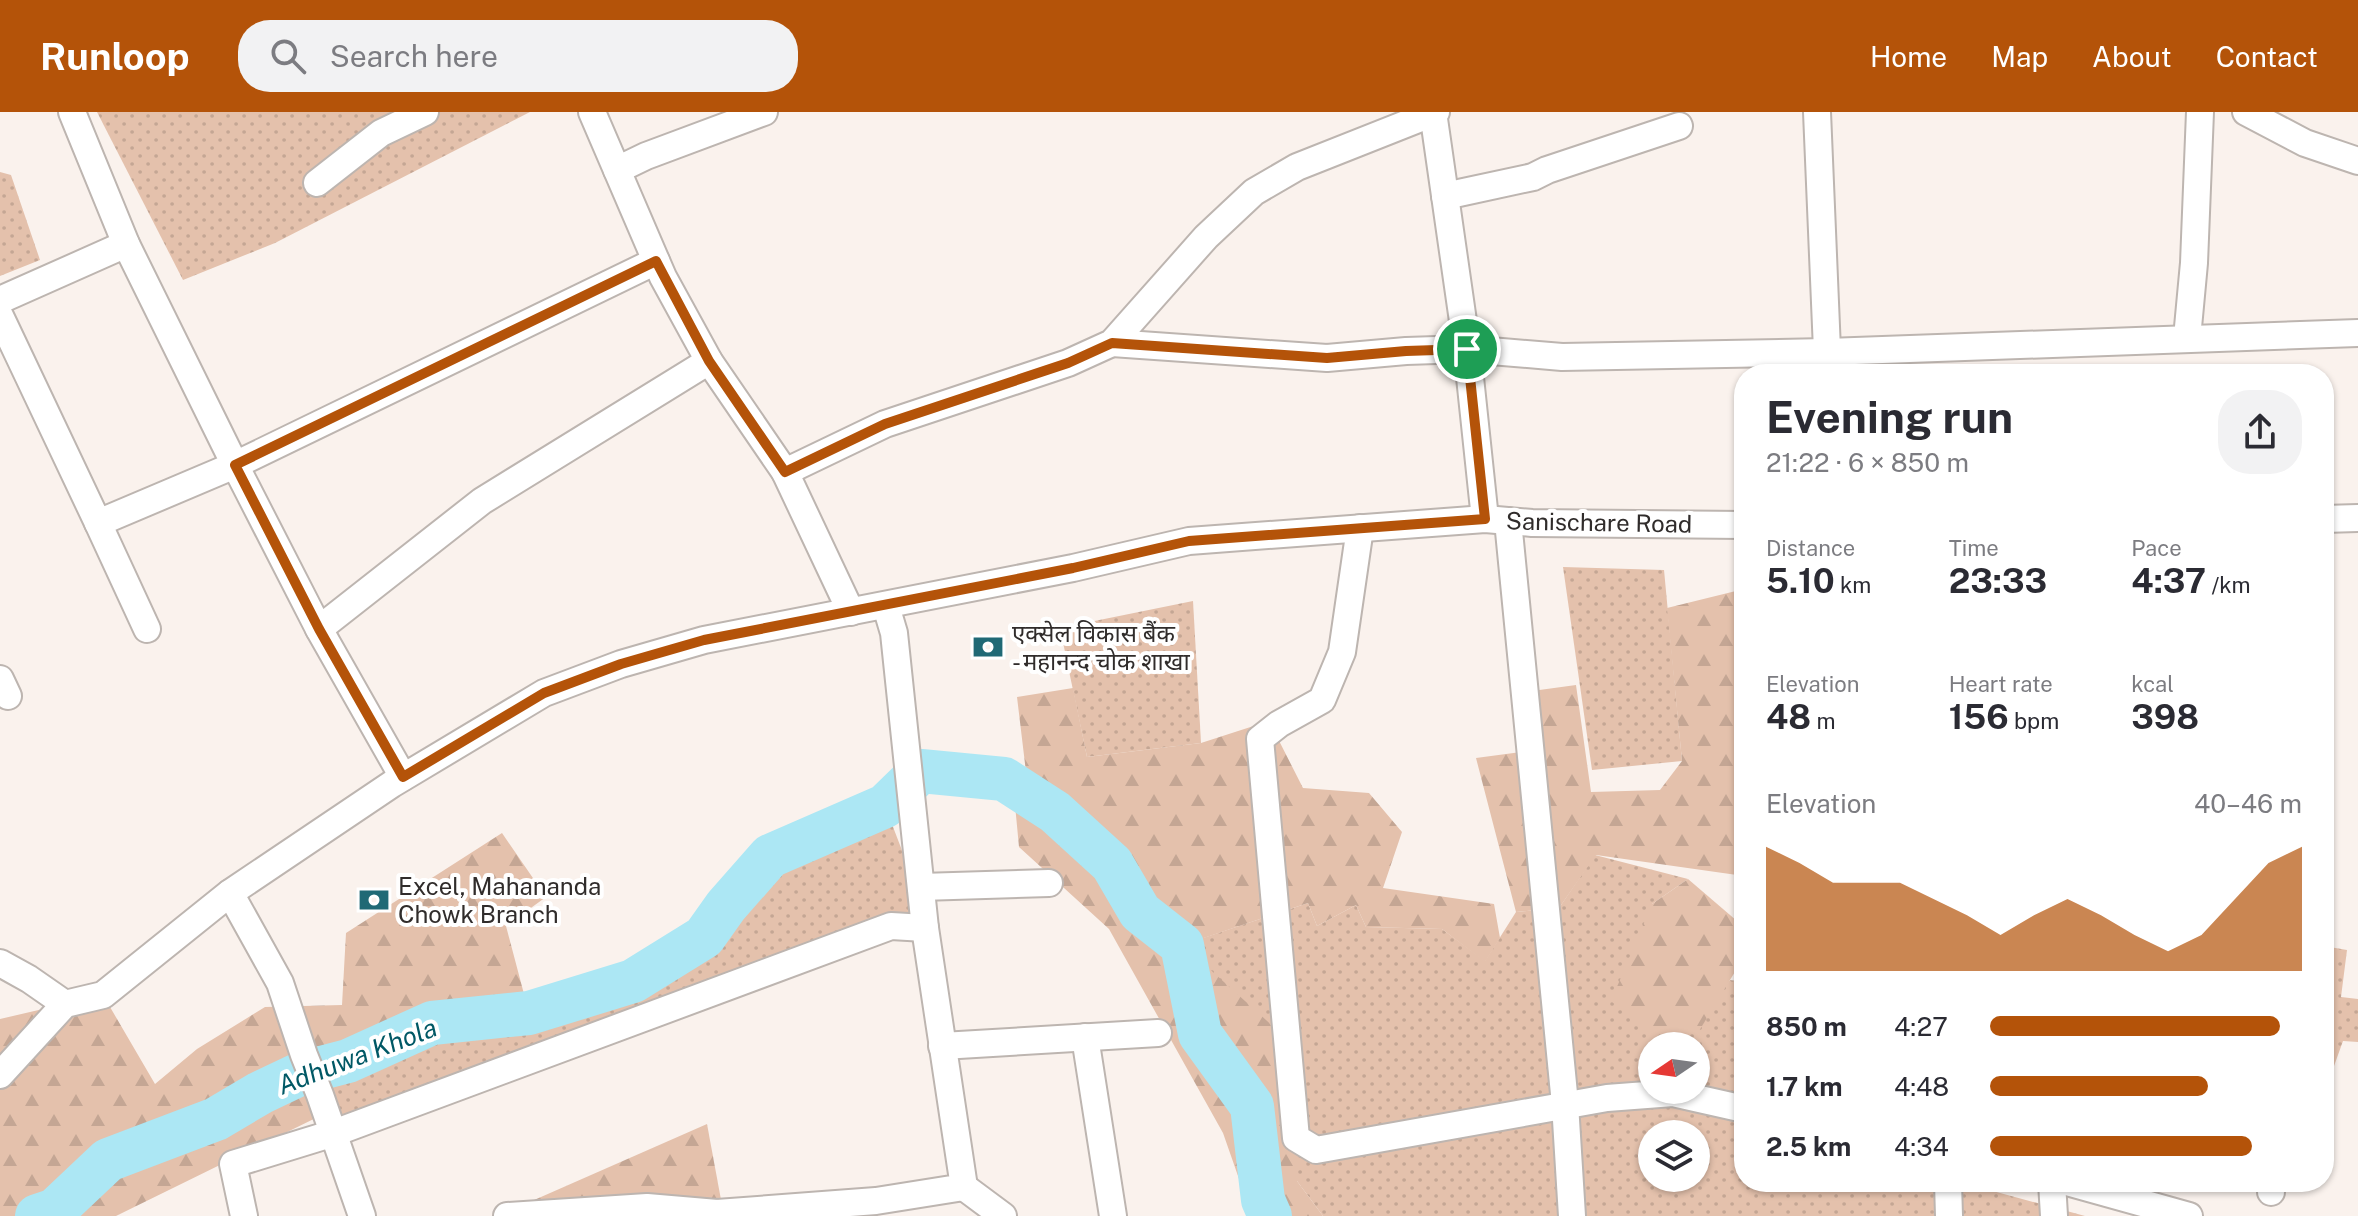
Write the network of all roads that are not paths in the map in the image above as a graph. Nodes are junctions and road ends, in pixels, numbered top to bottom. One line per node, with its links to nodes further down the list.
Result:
1 (72, 112): 14 (street)
2 (425, 112): 12 (street)
3 (592, 112): 11 (street)
4 (764, 112): 11 (street)
5 (1434, 112): 13 (street); 20 (street)
6 (1817, 112): 23 (street)
7 (2200, 112): 19 (street)
8 (2246, 112): 10 (street)
9 (1679, 126): 13 (street)
10 (2358, 161)
11 (617, 170): 15 (street)
12 (317, 183)
13 (1445, 196): 21 (street)
14 (126, 244): 16 (street); 24 (street)
15 (656, 261): 22 (street); 24 (street)
16 (0, 300)
17 (0, 316): 29 (street)
18 (2358, 333): 19 (street)
19 (2187, 338): 23 (street)
20 (1112, 343): 21 (street); 25 (street)
21 (1467, 349): 23 (street); 28 (street)
22 (709, 361): 25 (street); 35 (street)
23 (1828, 363)
24 (235, 465): 29 (street); 35 (street)
25 (785, 472): 33 (street)
26 (2358, 518): 27 (street)
27 (2334, 519)
28 (1496, 520): 30 (street, Sanischare Road); 31 (street, Sanischare Road); 47 (street)
29 (98, 523): 34 (street)
30 (1734, 525)
31 (1360, 528): 32 (street, Sanischare Road); 47 (street)
32 (886, 606): 33 (street, Sanischare Road); 38 (street)
33 (851, 612): 36 (street, Sanischare Road)
34 (147, 629)
35 (319, 629): 36 (street)
36 (403, 777): 39 (street, Sanischare Road)
37 (1049, 883): 38 (street)
38 (921, 887): 40 (street)
39 (230, 893): 42 (street, Sanischare Road); 49 (street)
40 (925, 928): 45 (street); 49 (street)
41 (0, 963): 42 (street)
42 (65, 1004): 46 (street)
43 (1158, 1033): 44 (street)
44 (1085, 1037): 45 (street); 61 (street)
45 (942, 1046): 50 (street)
46 (0, 1075)
47 (1565, 1104): 48 (street); 62 (street)
48 (1734, 1107)
49 (334, 1133): 56 (street); 57 (street)
50 (964, 1187): 54 (street); 59 (street); 60 (street)
51 (1948, 1192): 63 (street)
52 (2053, 1192): 64 (street)
53 (2103, 1192): 65 (street)
54 (847, 1210): 55 (street)
55 (717, 1215): 58 (street)
56 (244, 1216)
57 (362, 1216)
58 (507, 1216)
59 (968, 1216)
60 (1003, 1216)
61 (1113, 1216)
62 (1572, 1216)
63 (1949, 1216)
64 (2054, 1216)
65 (2189, 1216)

